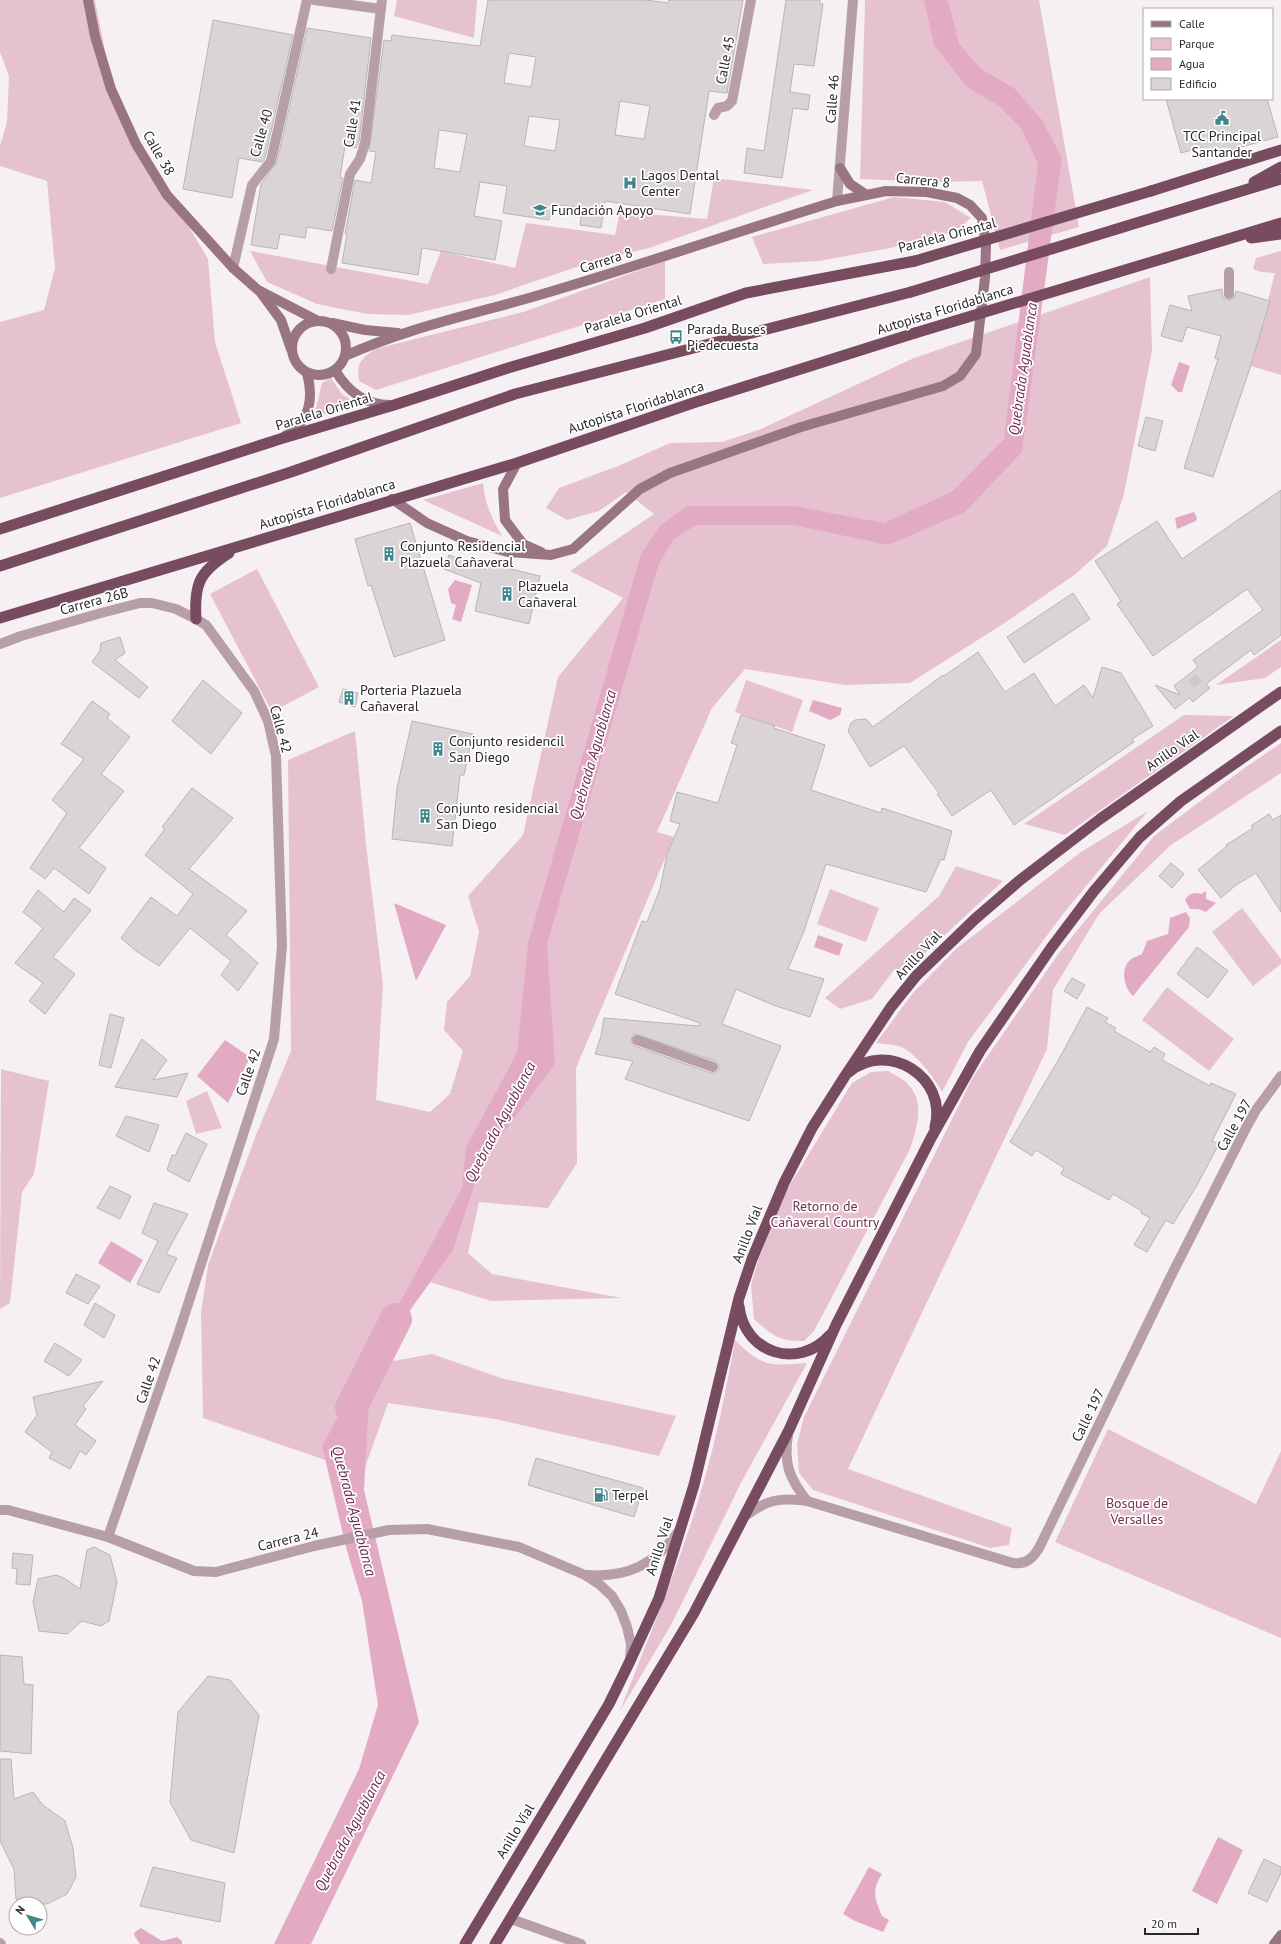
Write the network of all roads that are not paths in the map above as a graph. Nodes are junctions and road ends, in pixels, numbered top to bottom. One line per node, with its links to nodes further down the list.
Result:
1 (88, 0): 18 (main road, Calle 38)
2 (307, 0): 18 (street, Calle 40)
3 (314, 0): 6 (street)
4 (751, 0): 7 (street, Calle 45)
5 (853, 0): 10 (street, Calle 46)
6 (381, 5): 19 (street, Calle 41)
7 (714, 115)
8 (1281, 150): 30 (highway, Paralela Oriental, bridge)
9 (1281, 167): 12 (highway)
10 (840, 168): 13 (main road); 14 (street, Calle 46)
11 (1281, 179): 12 (highway, Autopista Floridablanca)
12 (1235, 193): 37 (highway, Autopista Floridablanca, bridge)
13 (865, 194): 14 (main road, Carrera 8); 36 (main road, Carrera 8)
14 (837, 201): 25 (main road, Carrera 8)
15 (1281, 223): 17 (highway, Autopista Floridablanca)
16 (1281, 234): 17 (highway)
17 (1221, 243): 32 (highway, Autopista Floridablanca, bridge)
18 (232, 268): 21 (main road, Calle 38)
19 (331, 269)
20 (1229, 272): 22 (street)
21 (258, 290): 23 (main road, Calle 38); 26 (main road, Calle 38)
22 (1229, 294)
23 (316, 320): 24 (main road); 26 (main road)
24 (328, 322): 25 (main road, Carrera 8); 27 (main road)
25 (402, 333): 27 (main road, Carrera 8)
26 (291, 350): 29 (main road)
27 (345, 356): 28 (main road)
28 (335, 370): 29 (main road); 30 (main road)
29 (307, 373): 31 (main road)
30 (394, 406): 31 (highway, Paralela Oriental)
31 (280, 439): 34 (highway, Paralela Oriental)
32 (517, 462): 33 (highway, Autopista Floridablanca); 36 (main road)
33 (392, 499): 35 (highway, Autopista Floridablanca); 36 (main road, Carrera 8)
34 (0, 529)
35 (244, 545): 38 (highway, Autopista Floridablanca); 39 (highway)
36 (551, 555)
37 (0, 566)
38 (0, 618)
39 (196, 619): 40 (street, Carrera 26B); 55 (street, Calle 42)
40 (0, 644)
41 (1281, 692): 45 (highway, Anillo Víal)
42 (1281, 731): 47 (highway)
43 (637, 1040): 44 (street)
44 (713, 1067)
45 (845, 1076): 47 (highway); 48 (highway, Anillo Víal)
46 (1281, 1076): 51 (street, Calle 197)
47 (931, 1138): 49 (highway)
48 (739, 1298): 49 (highway); 54 (highway, Anillo Víal)
49 (836, 1325): 50 (highway)
50 (789, 1430): 51 (street); 53 (highway)
51 (807, 1501): 53 (street, Calle 197)
52 (0, 1510): 55 (street, Carrera 24)
53 (744, 1516): 58 (highway)
54 (681, 1528): 56 (street, Carrera 24); 57 (highway, Anillo Víal)
55 (108, 1538): 56 (street, Carrera 24)
56 (585, 1575): 57 (street, Carrera 24)
57 (630, 1662): 60 (highway, Anillo Víal)
58 (511, 1919): 61 (highway); 62 (street)
59 (1281, 1935): 63 (main road)
60 (465, 1944)
61 (495, 1944)
62 (581, 1944)
63 (1274, 1944)

